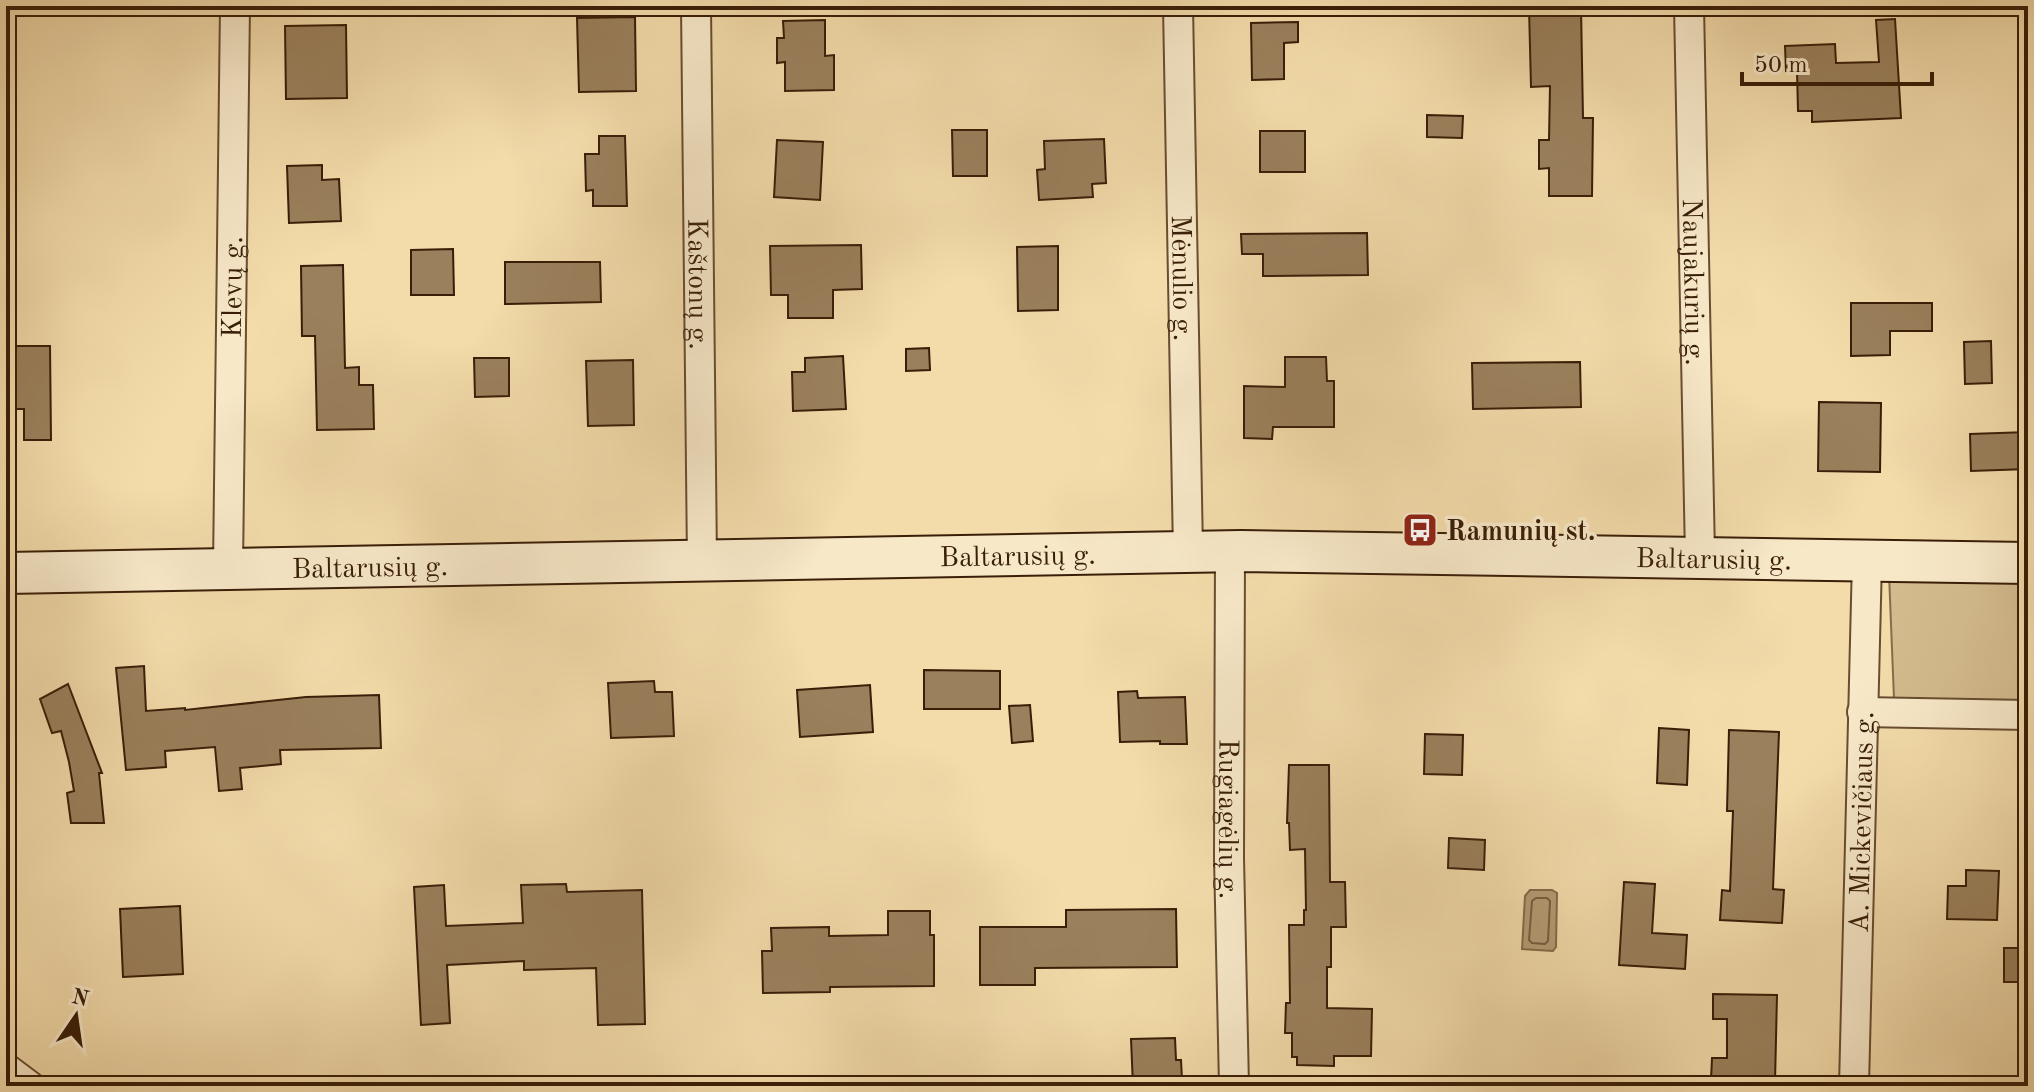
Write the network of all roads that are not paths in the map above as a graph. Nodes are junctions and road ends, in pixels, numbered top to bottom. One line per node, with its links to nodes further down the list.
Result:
1 (235, 6): 11 (street, Klevų g.)
2 (696, 6): 9 (street, Kaštonų g.)
3 (1178, 6): 6 (street, Mėnulio g.)
4 (1689, 6): 7 (street, Naujakurių g.)
5 (1230, 551): 6 (main road, Baltarusių g.); 7 (main road, Baltarusių g.); 17 (street, Rugiagėlių g.)
6 (1188, 552): 9 (main road, Baltarusių g.)
7 (1700, 556): 8 (main road, Baltarusių g.)
8 (1867, 560): 10 (main road, Baltarusių g.); 13 (street, A. Mickevičiaus g.)
9 (702, 561): 11 (main road, Baltarusių g.)
10 (2028, 563)
11 (228, 567): 12 (main road, Baltarusių g.)
12 (6, 573)
13 (1862, 712): 14 (street); 18 (street, A. Mickevičiaus g.)
14 (2028, 715)
15 (6, 1068): 16 (street)
16 (30, 1086)
17 (1234, 1086)
18 (1854, 1086)

